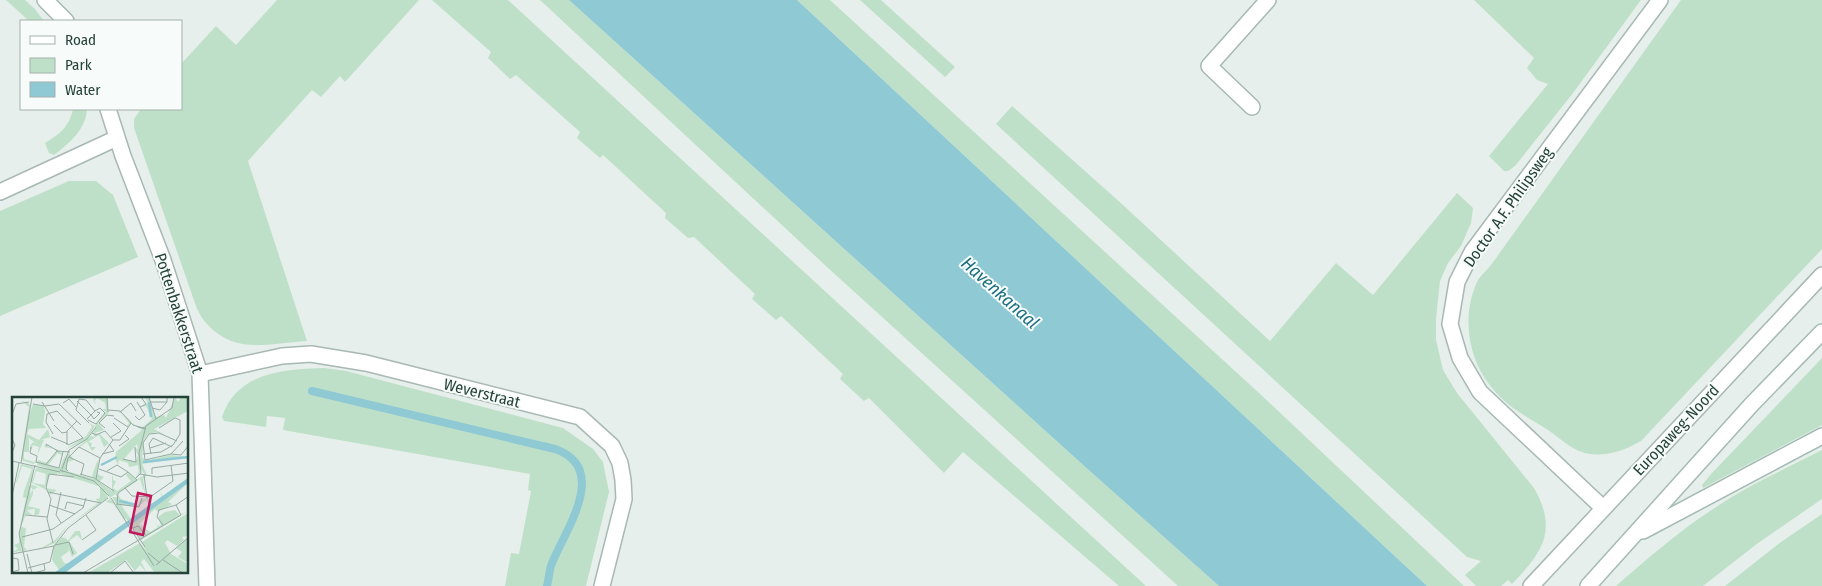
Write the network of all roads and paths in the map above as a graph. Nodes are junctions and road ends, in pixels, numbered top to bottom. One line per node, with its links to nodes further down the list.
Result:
1 (45, 0): 4 (street)
2 (1268, 0): 5 (street)
3 (1660, 0): 13 (street, Doctor A.F. Philipsweg)
4 (65, 20)
5 (1252, 107)
6 (108, 110): 7 (street, Pottenbakkerstraat)
7 (117, 138): 8 (street); 11 (street, Pottenbakkerstraat)
8 (0, 192)
9 (1822, 275): 13 (street, Europaweg-Noord)
10 (1822, 332): 14 (street)
11 (200, 374): 15 (street, Pottenbakkerstraat); 16 (street, Weverstraat)
12 (1822, 436): 14 (street)
13 (1603, 508): 17 (street, Europaweg-Noord)
14 (1633, 536): 18 (street)
15 (207, 586)
16 (602, 586)
17 (1531, 586)
18 (1588, 586)

